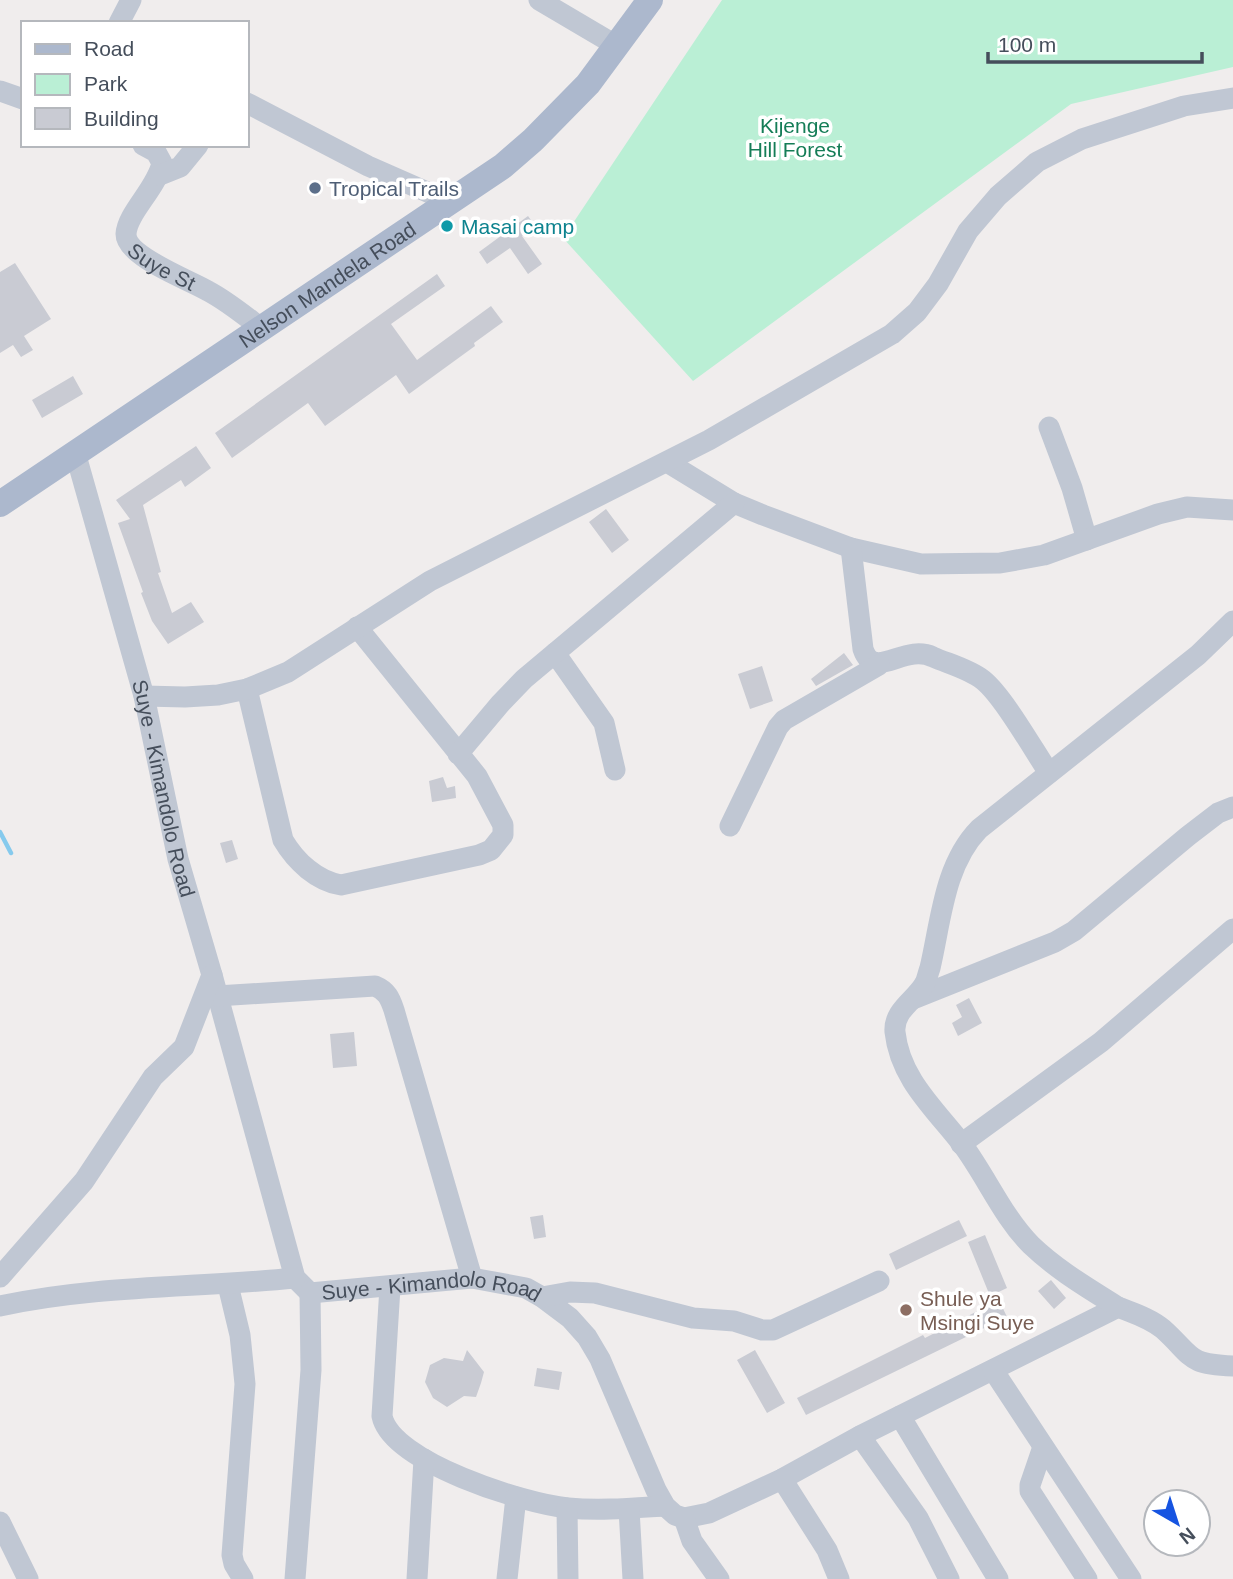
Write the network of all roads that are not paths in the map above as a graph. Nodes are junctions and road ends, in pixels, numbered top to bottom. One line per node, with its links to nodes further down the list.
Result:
1 (131, 0): 4 (street)
2 (539, 0): 5 (street)
3 (650, 0): 5 (main road, Nelson Mandela Road)
4 (120, 21)
5 (617, 46): 13 (main road, Nelson Mandela Road)
6 (0, 91): 7 (street)
7 (21, 98)
8 (1233, 98): 17 (street)
9 (248, 104): 13 (street)
10 (147, 147): 12 (street)
11 (196, 147): 12 (street)
12 (160, 175): 14 (street, Suye St)
13 (450, 202): 14 (main road, Nelson Mandela Road)
14 (261, 328): 16 (main road, Nelson Mandela Road)
15 (1049, 427): 21 (street)
16 (75, 452): 19 (main road, Nelson Mandela Road); 28 (street, Suye - Kimandolo Road)
17 (667, 462): 18 (street); 24 (street)
18 (734, 503): 22 (street); 25 (street)
19 (0, 504)
20 (1233, 510): 21 (street)
21 (1087, 540): 22 (street)
22 (851, 548): 26 (street)
23 (1233, 621): 31 (street)
24 (357, 627): 27 (street); 29 (street)
25 (555, 653): 29 (street); 30 (street)
26 (879, 665): 31 (street); 33 (street)
27 (247, 689): 28 (street); 29 (street)
28 (144, 696): 35 (street, Suye - Kimandolo Road)
29 (458, 754)
30 (615, 770)
31 (1049, 773): 36 (street)
32 (1233, 807): 36 (street)
33 (730, 826)
34 (1233, 929): 37 (street)
35 (215, 985): 38 (street); 39 (street, Suye - Kimandolo Road); 40 (street)
36 (913, 999): 37 (street)
37 (961, 1144): 47 (street)
38 (0, 1277)
39 (295, 1278): 42 (street); 44 (street, Suye - Kimandolo Road)
40 (472, 1278): 43 (street, Suye - Kimandolo Road); 45 (street, Suye - Kimandolo Road)
41 (879, 1282): 45 (street)
42 (228, 1285): 46 (street); 63 (street)
43 (390, 1287): 44 (street, Suye - Kimandolo Road); 53 (street)
44 (310, 1293): 64 (street)
45 (542, 1297): 56 (street, Suye - Kimandolo Road)
46 (0, 1306)
47 (1118, 1307): 48 (street); 49 (street)
48 (1233, 1366)
49 (993, 1370): 50 (street); 52 (street)
50 (900, 1416): 51 (street); 73 (street)
51 (860, 1436): 54 (street); 72 (street)
52 (1043, 1447): 74 (street); 75 (street)
53 (424, 1459): 55 (street); 65 (street)
54 (782, 1479): 59 (street); 71 (street)
55 (516, 1497): 57 (street); 66 (street)
56 (665, 1506): 58 (street); 59 (street)
57 (567, 1508): 58 (street); 67 (street)
58 (629, 1509): 68 (street)
59 (684, 1518): 61 (street)
60 (0, 1522): 62 (street)
61 (701, 1556): 69 (street); 70 (street)
62 (28, 1579)
63 (243, 1579)
64 (295, 1579)
65 (417, 1579)
66 (507, 1579)
67 (568, 1579)
68 (633, 1579)
69 (697, 1579)
70 (719, 1579)
71 (839, 1579)
72 (950, 1579)
73 (998, 1579)
74 (1087, 1579)
75 (1131, 1579)

